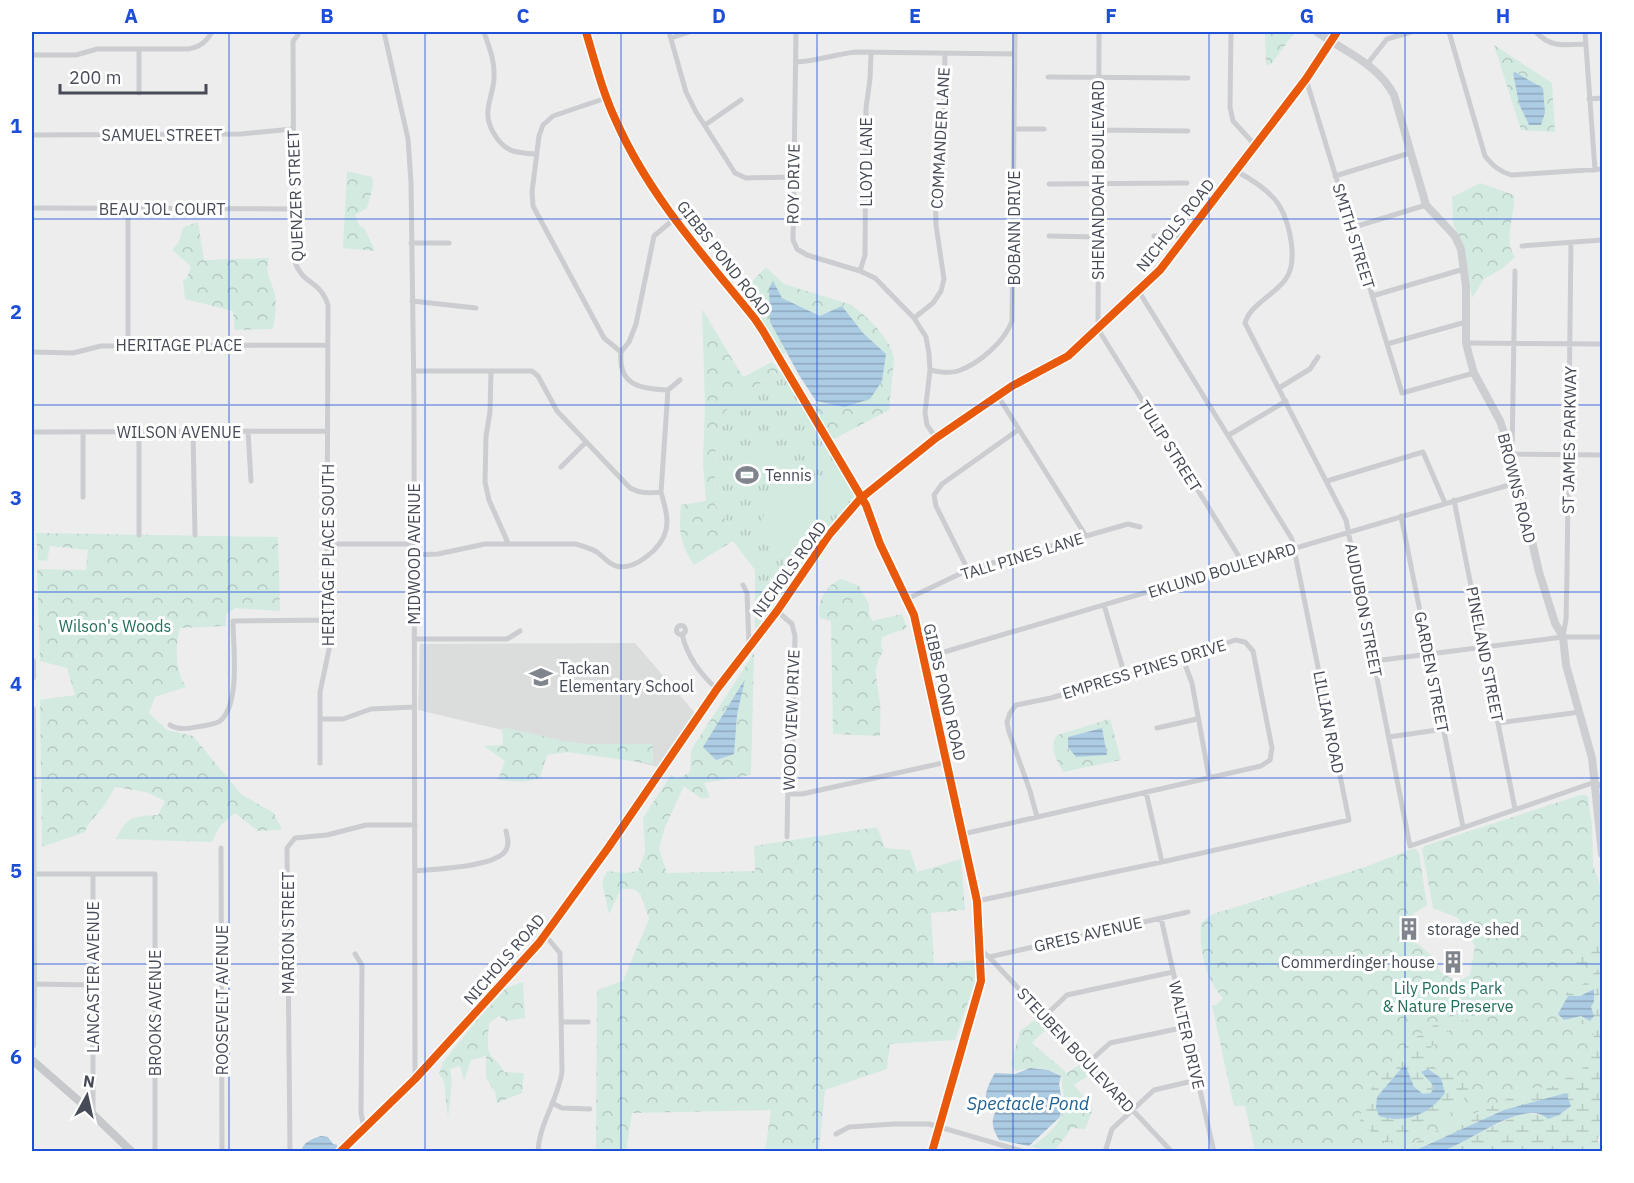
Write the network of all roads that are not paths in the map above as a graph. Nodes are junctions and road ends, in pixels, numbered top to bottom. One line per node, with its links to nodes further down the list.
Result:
1 (212, 32): 21 (street)
2 (384, 32): 66 (street, MIDWOOD AVENUE)
3 (484, 32): 46 (street)
4 (585, 32): 33 (street, GIBBS POND ROAD)
5 (689, 32): 17 (street)
6 (796, 32): 26 (street, ROY DRIVE)
7 (1015, 32): 24 (street, BOBANN DRIVE)
8 (1099, 32): 29 (street, SHENANDOAH BOULEVARD)
9 (1231, 32): 44 (street)
10 (1317, 32): 19 (street, BROWNS ROAD)
11 (1330, 32): 19 (street)
12 (1337, 32): 19 (street, NICHOLS ROAD)
13 (1411, 32): 27 (street)
14 (1449, 32): 47 (street)
15 (1536, 32): 20 (street)
16 (1585, 32): 20 (street)
17 (670, 34): 37 (street)
18 (298, 35): 38 (street, QUENZER STREET)
19 (1330, 41): 27 (street, BROWNS ROAD); 31 (street, NICHOLS ROAD)
20 (1585, 44): 35 (street)
21 (139, 49): 25 (street); 32 (street)
22 (871, 54): 23 (street); 26 (street); 71 (street, LLOYD LANE)
23 (945, 54): 24 (street); 77 (street, COMMANDER LANE)
24 (1015, 54): 39 (street, BOBANN DRIVE)
25 (32, 55)
26 (796, 62): 51 (street, ROY DRIVE)
27 (1368, 63): 45 (street, BROWNS ROAD)
28 (1048, 77): 29 (street)
29 (1098, 78): 30 (street); 41 (street, SHENANDOAH BOULEVARD)
30 (1188, 78)
31 (1306, 80): 44 (street, NICHOLS ROAD); 50 (street, SMITH STREET)
32 (139, 93)
33 (606, 98): 46 (street); 59 (street, GIBBS POND ROAD)
34 (1602, 98): 35 (street)
35 (1590, 99): 47 (street)
36 (741, 100): 37 (street)
37 (705, 125): 51 (street)
38 (292, 129): 43 (street, SAMUEL STREET); 58 (street, QUENZER STREET)
39 (1015, 129): 40 (street); 90 (street, BOBANN DRIVE)
40 (1044, 129)
41 (1099, 130): 42 (street); 54 (street, SHENANDOAH BOULEVARD)
42 (1188, 131)
43 (32, 135)
44 (1255, 146): 49 (street, NICHOLS ROAD)
45 (1410, 153): 50 (street); 55 (street, BROWNS ROAD)
46 (536, 154): 88 (street)
47 (1594, 170): 48 (street)
48 (1602, 170)
49 (1236, 171): 63 (street, NICHOLS ROAD); 95 (street, AUDUBON STREET)
50 (1335, 176): 60 (street, SMITH STREET)
51 (793, 177): 71 (street, ROY DRIVE)
52 (1187, 183): 54 (street)
53 (1049, 184): 54 (street)
54 (1098, 184): 64 (street, SHENANDOAH BOULEVARD)
55 (1426, 205): 60 (street); 70 (street, BROWNS ROAD)
56 (32, 208): 57 (street, BEAU JOL COURT)
57 (128, 209): 58 (street, BEAU JOL COURT); 85 (street)
58 (292, 209): 86 (street, QUENZER STREET)
59 (673, 220): 88 (street); 118 (street, GIBBS POND ROAD)
60 (1351, 228): 74 (street, SMITH STREET)
61 (1049, 236): 64 (street)
62 (1154, 236): 63 (street)
63 (1186, 236): 73 (street, NICHOLS ROAD)
64 (1097, 237): 79 (street, SHENANDOAH BOULEVARD)
65 (1602, 240): 68 (street)
66 (411, 243): 67 (street); 75 (street, MIDWOOD AVENUE)
67 (449, 243)
68 (1571, 243): 69 (street); 83 (street, ST JAMES PARKWAY)
69 (1522, 246)
70 (1464, 269): 74 (street); 78 (street, BROWNS ROAD)
71 (860, 271): 77 (street, ROY DRIVE)
72 (1515, 271): 81 (street)
73 (1138, 290): 79 (street, NICHOLS ROAD); 106 (street, LILLIAN ROAD)
74 (1372, 296): 82 (street, SMITH STREET)
75 (412, 301): 76 (street); 91 (street, MIDWOOD AVENUE)
76 (476, 308)
77 (914, 318): 90 (street, ROY DRIVE)
78 (1466, 322): 80 (street, BROWNS ROAD); 82 (street)
79 (1098, 329): 97 (street, NICHOLS ROAD); 132 (street, TULIP STREET)
80 (1466, 343): 81 (street); 93 (street, BROWNS ROAD)
81 (1514, 343): 83 (street); 109 (street)
82 (1387, 344): 93 (street, SMITH STREET)
83 (1570, 344): 84 (street); 110 (street, ST JAMES PARKWAY)
84 (1602, 344)
85 (128, 345): 86 (street, HERITAGE PLACE); 87 (street, HERITAGE PLACE)
86 (327, 345): 100 (street, HERITAGE PLACE SOUTH)
87 (32, 352)
88 (621, 352): 96 (street)
89 (1318, 357): 95 (street)
90 (930, 370): 107 (street, ROY DRIVE)
91 (414, 371): 92 (street); 129 (street, MIDWOOD AVENUE)
92 (491, 371): 108 (street); 127 (street)
93 (1474, 373): 109 (street, BROWNS ROAD)
94 (680, 380): 96 (street)
95 (1279, 388): 98 (street, AUDUBON STREET)
96 (668, 390): 116 (street)
97 (998, 396): 99 (street); 107 (street, NICHOLS ROAD)
98 (1286, 401): 106 (street); 114 (street, AUDUBON STREET)
99 (1018, 430): 126 (street); 133 (street)
100 (327, 431): 104 (street, WILSON AVENUE); 128 (street, HERITAGE PLACE SOUTH)
101 (32, 432): 105 (street, WILSON AVENUE)
102 (139, 432): 103 (street, WILSON AVENUE); 105 (street, WILSON AVENUE); 124 (street)
103 (193, 432): 104 (street, WILSON AVENUE); 125 (street)
104 (248, 432): 113 (street)
105 (83, 433): 117 (street)
106 (1229, 435): 130 (street, LILLIAN ROAD)
107 (936, 438): 118 (street, NICHOLS ROAD)
108 (586, 442): 112 (street); 116 (street)
109 (1512, 454): 110 (street); 115 (street, BROWNS ROAD)
110 (1569, 454): 111 (street); 141 (street, ST JAMES PARKWAY)
111 (1602, 455)
112 (561, 467)
113 (251, 481)
114 (1327, 481): 120 (street); 123 (street, AUDUBON STREET)
115 (1519, 482): 119 (street, EKLUND BOULEVARD); 141 (street, BROWNS ROAD)
116 (661, 492): 127 (street)
117 (83, 497)
118 (860, 499): 135 (street, GIBBS POND ROAD); 137 (street, NICHOLS ROAD)
119 (1454, 500): 120 (street, EKLUND BOULEVARD); 145 (street, PINELAND STREET)
120 (1445, 503): 121 (street, EKLUND BOULEVARD)
121 (1401, 516): 123 (street, EKLUND BOULEVARD); 146 (street, GARDEN STREET)
122 (1140, 527): 126 (street, TALL PINES LANE)
123 (1349, 532): 130 (street, EKLUND BOULEVARD); 149 (street, AUDUBON STREET)
124 (139, 535)
125 (195, 535)
126 (1086, 536): 133 (street, TALL PINES LANE)
127 (508, 543): 131 (street)
128 (327, 544): 129 (street); 138 (street, HERITAGE PLACE SOUTH)
129 (414, 544): 131 (street, MIDWOOD AVENUE)
130 (1295, 548): 132 (street, EKLUND BOULEVARD); 179 (street, LILLIAN ROAD)
131 (414, 555): 143 (street, MIDWOOD AVENUE)
132 (1243, 563): 136 (street, EKLUND BOULEVARD)
133 (968, 570): 135 (street, TALL PINES LANE)
134 (743, 585): 144 (street)
135 (908, 599): 147 (street, GIBBS POND ROAD)
136 (1104, 606): 147 (street, EKLUND BOULEVARD); 151 (street)
137 (777, 611): 144 (street, NICHOLS ROAD); 169 (street, WOOD VIEW DRIVE)
138 (331, 620): 157 (street, HERITAGE PLACE SOUTH); 160 (street)
139 (520, 631): 143 (street)
140 (682, 634): 153 (street)
141 (1563, 637): 142 (street); 145 (street); 156 (street, BROWNS ROAD)
142 (1602, 637)
143 (414, 639): 154 (street, MIDWOOD AVENUE)
144 (749, 646): 153 (street, NICHOLS ROAD)
145 (1483, 647): 146 (street); 159 (street, PINELAND STREET)
146 (1429, 654): 149 (street); 162 (street, GARDEN STREET)
147 (924, 658): 164 (street, GIBBS POND ROAD)
148 (1183, 659): 151 (street, EMPRESS PINES DRIVE); 158 (street); 166 (street, EMPRESS PINES DRIVE)
149 (1374, 661): 163 (street, AUDUBON STREET)
150 (32, 662): 152 (street)
151 (1125, 676): 171 (street, EMPRESS PINES DRIVE)
152 (32, 677)
153 (717, 689): 186 (street, NICHOLS ROAD)
154 (414, 707): 157 (street); 172 (street, MIDWOOD AVENUE)
155 (32, 710): 181 (street)
156 (1580, 712): 159 (street); 167 (street, BROWNS ROAD)
157 (321, 719): 165 (street, HERITAGE PLACE SOUTH)
158 (1197, 719): 161 (street); 166 (street)
159 (1498, 723): 170 (street, PINELAND STREET)
160 (170, 725)
161 (1157, 728)
162 (1444, 729): 163 (street); 173 (street, GARDEN STREET)
163 (1389, 737): 173 (street, AUDUBON STREET)
164 (947, 762): 169 (street); 175 (street, GIBBS POND ROAD)
165 (320, 763)
166 (1209, 777): 168 (street, EMPRESS PINES DRIVE)
167 (1599, 785): 170 (street); 178 (street, BROWNS ROAD)
168 (1146, 792): 171 (street, EMPRESS PINES DRIVE); 179 (street)
169 (788, 794): 176 (street, WOOD VIEW DRIVE)
170 (1515, 808): 173 (street)
171 (1037, 817): 175 (street, EMPRESS PINES DRIVE)
172 (415, 825): 180 (street, MIDWOOD AVENUE); 212 (street, MARION STREET)
173 (1463, 827)
174 (506, 831): 180 (street)
175 (963, 834): 183 (street, GIBBS POND ROAD)
176 (787, 837)
177 (221, 848): 211 (street, ROOSEVELT AVENUE)
178 (1602, 854)
179 (1162, 862): 183 (street, LILLIAN ROAD)
180 (415, 871): 200 (street, MIDWOOD AVENUE)
181 (33, 874): 182 (street); 191 (street)
182 (93, 874): 192 (street, LANCASTER AVENUE); 210 (street, BROOKS AVENUE)
183 (977, 901): 187 (street, GIBBS POND ROAD)
184 (1188, 912): 185 (street, GREIS AVENUE)
185 (1161, 918): 189 (street, GREIS AVENUE); 190 (street, WALTER DRIVE)
186 (544, 935): 194 (street); 200 (street, NICHOLS ROAD)
187 (979, 949): 189 (street, STEUBEN BOULEVARD); 206 (street, GIBBS POND ROAD)
188 (355, 954): 207 (street)
189 (989, 957): 193 (street, STEUBEN BOULEVARD)
190 (1173, 972): 193 (street); 196 (street, WALTER DRIVE)
191 (33, 984): 192 (street); 197 (street)
192 (93, 985): 205 (street, LANCASTER AVENUE)
193 (1045, 1016): 199 (street, STEUBEN BOULEVARD)
194 (561, 1022): 195 (street); 202 (street)
195 (588, 1022)
196 (1186, 1027): 199 (street); 201 (street, WALTER DRIVE)
197 (32, 1045)
198 (32, 1060): 205 (main road)
199 (1089, 1062): 204 (street, STEUBEN BOULEVARD)
200 (415, 1079): 207 (street, NICHOLS ROAD)
201 (1197, 1080): 204 (street); 219 (street, WALTER DRIVE)
202 (552, 1103): 203 (street); 214 (street)
203 (590, 1109)
204 (1132, 1109): 217 (street); 218 (street, STEUBEN BOULEVARD)
205 (93, 1115): 209 (main road)
206 (940, 1126): 208 (street); 215 (street, GIBBS POND ROAD); 216 (street)
207 (364, 1128): 213 (street, NICHOLS ROAD)
208 (836, 1134)
209 (132, 1152)
210 (155, 1152)
211 (222, 1152)
212 (290, 1152)
213 (340, 1152)
214 (538, 1152)
215 (932, 1152)
216 (1025, 1152)
217 (1106, 1152)
218 (1172, 1152)
219 (1214, 1152)

